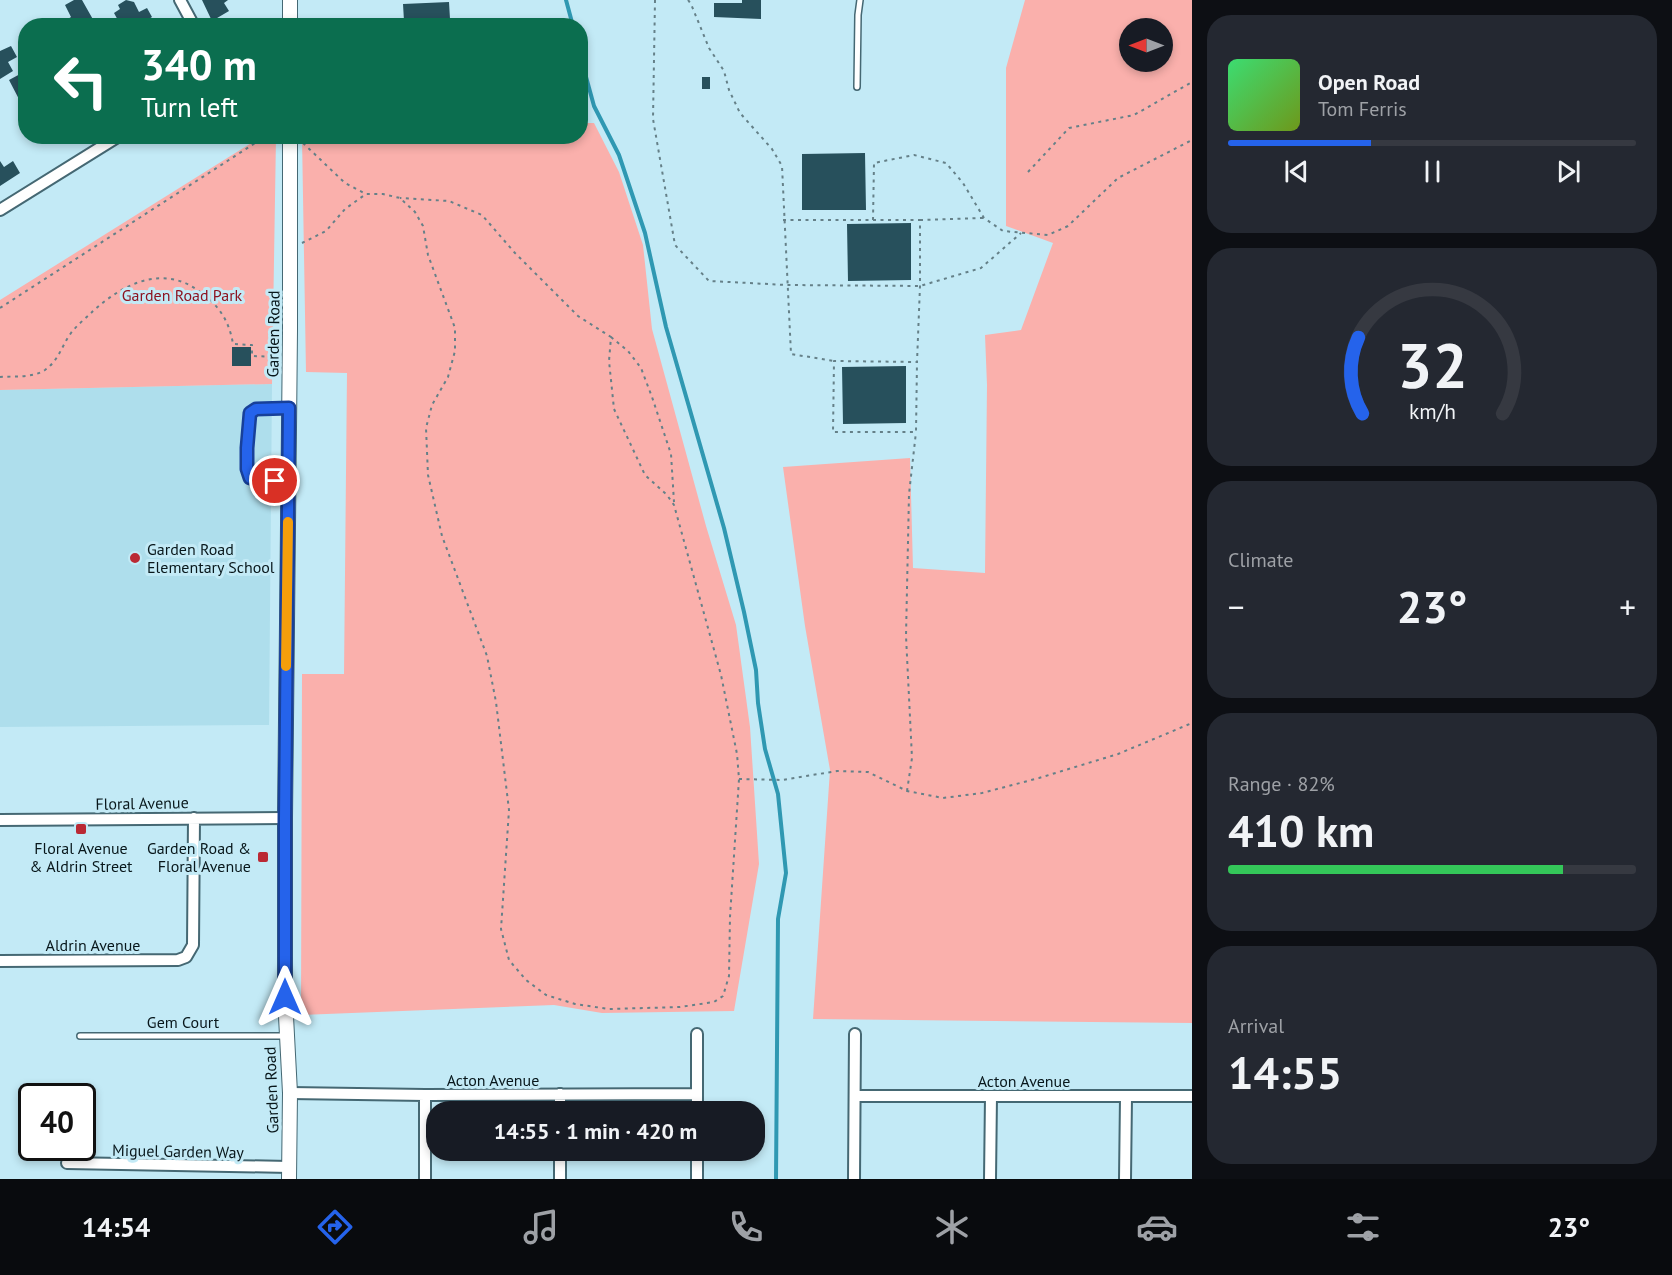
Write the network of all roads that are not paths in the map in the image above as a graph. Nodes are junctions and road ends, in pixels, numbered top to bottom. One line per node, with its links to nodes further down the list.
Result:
1 (180, 0): 4 (street)
2 (290, 0): 5 (street)
3 (860, 0): 6 (lane)
4 (190, 18)
5 (290, 18)
6 (857, 87)
7 (101, 144): 9 (street)
8 (290, 144): 10 (street, Garden Road)
9 (0, 210)
10 (289, 408): 11 (street, Garden Road); 11 (lane)
11 (288, 481): 13 (street, Garden Road)
12 (194, 818): 13 (street, Floral Avenue); 14 (street, Floral Avenue); 15 (street, Aldrin Avenue)
13 (285, 818): 19 (street, Garden Road)
14 (0, 820)
15 (0, 961)
16 (697, 1034): 22 (street)
17 (855, 1034): 24 (street)
18 (80, 1036): 19 (lane, Gem Court)
19 (286, 1036): 20 (street, Garden Road)
20 (290, 1094): 23 (street, Acton Avenue); 33 (street, Garden Road)
21 (560, 1094): 22 (street, Acton Avenue); 23 (street, Acton Avenue); 28 (street)
22 (697, 1094): 29 (street)
23 (425, 1095): 34 (street)
24 (855, 1096): 25 (street, Acton Avenue); 37 (street)
25 (991, 1096): 27 (street, Acton Avenue); 38 (street)
26 (1192, 1096): 27 (street, Acton Avenue)
27 (1126, 1097): 39 (street)
28 (560, 1101)
29 (697, 1101)
30 (560, 1161): 35 (street)
31 (697, 1161): 36 (street)
32 (67, 1164): 33 (street, Miguel Garden Way)
33 (289, 1173)
34 (425, 1179)
35 (560, 1179)
36 (697, 1179)
37 (854, 1179)
38 (990, 1179)
39 (1125, 1179)

